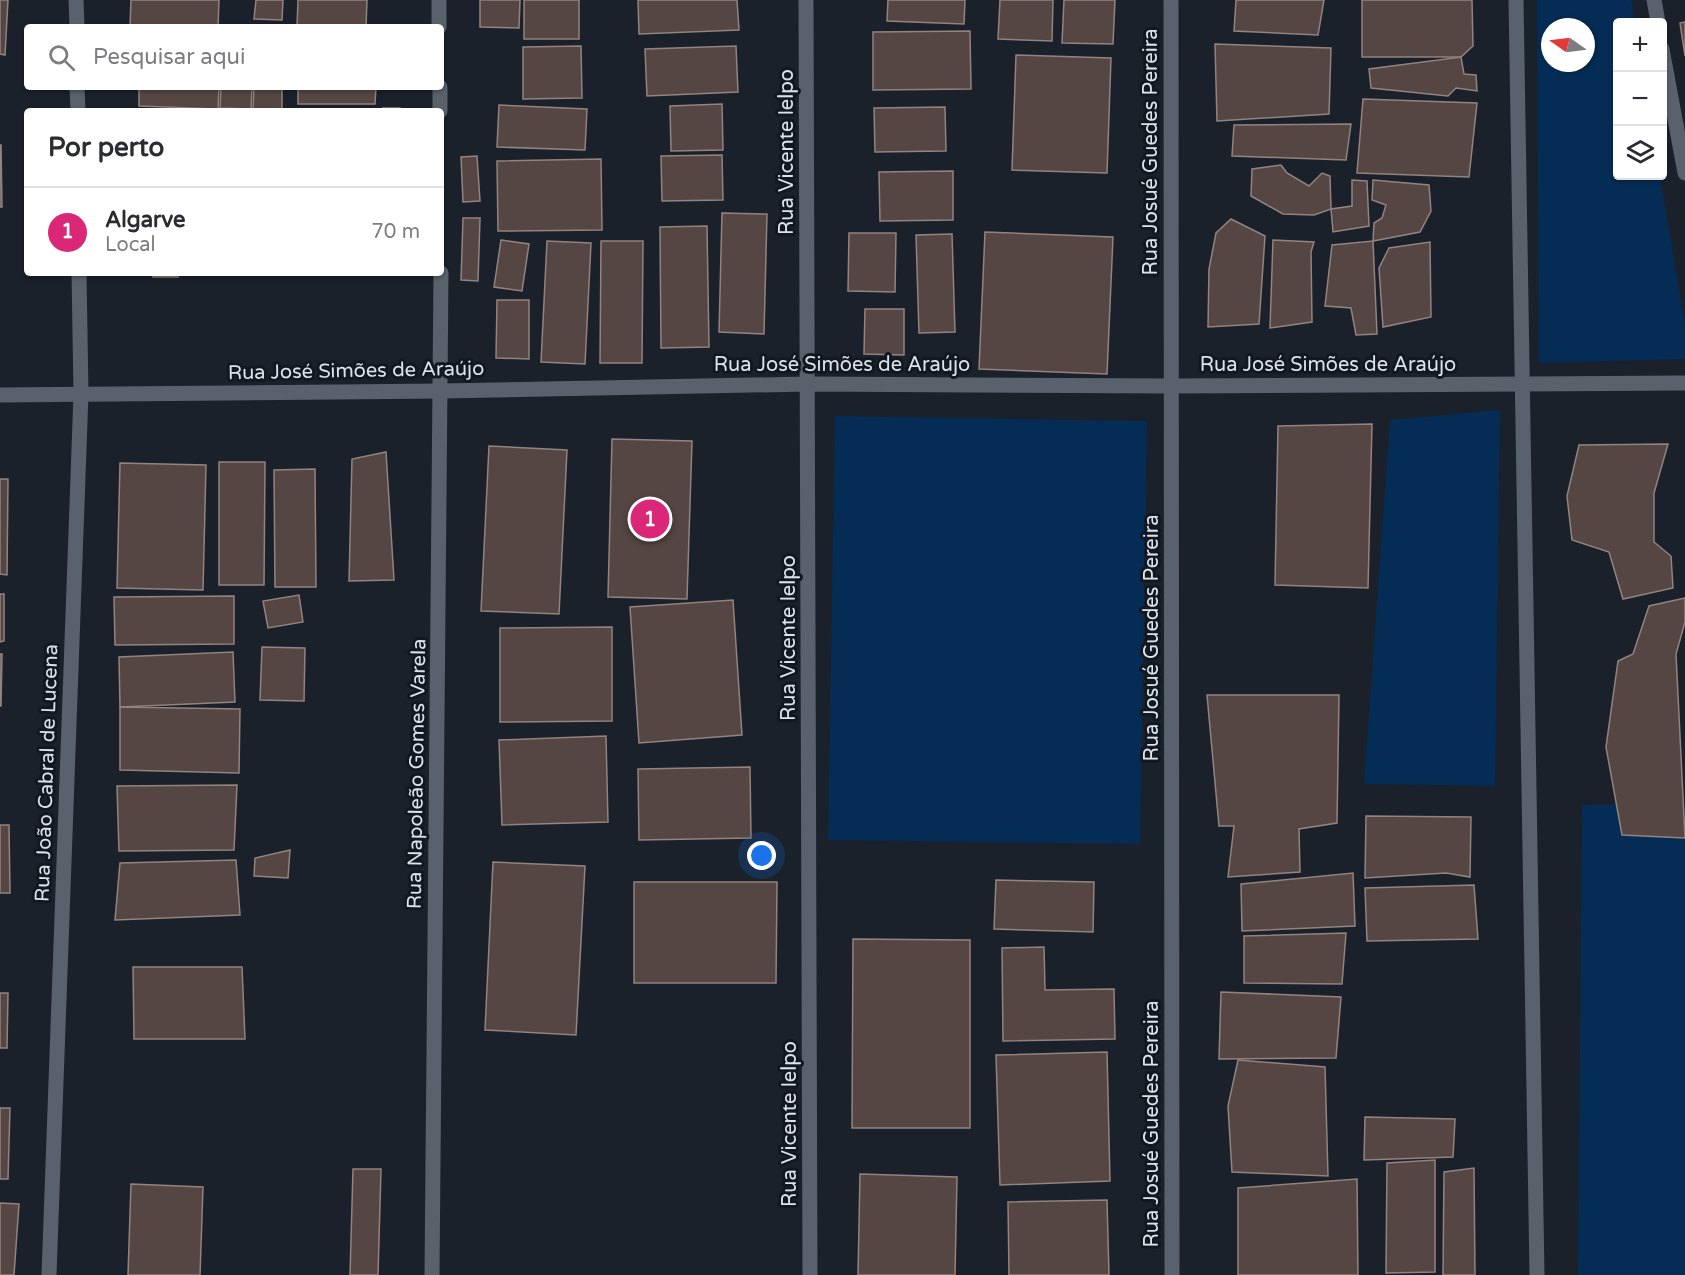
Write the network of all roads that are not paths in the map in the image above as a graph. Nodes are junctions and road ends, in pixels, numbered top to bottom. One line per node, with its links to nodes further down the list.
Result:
1 (76, 0): 8 (street)
2 (439, 0): 9 (street)
3 (806, 0): 19 (street, Rua Vicente Ielpo)
4 (1171, 0): 21 (street, Rua Josué Guedes Pereira)
5 (1516, 0): 20 (street)
6 (1654, 0): 7 (street)
7 (1657, 18)
8 (77, 24)
9 (439, 24)
10 (1666, 72): 15 (street)
11 (77, 90): 13 (street)
12 (440, 90): 14 (street)
13 (78, 108)
14 (440, 108)
15 (1685, 173)
16 (79, 276): 23 (street, Rua João Cabral de Lucena)
17 (441, 276): 22 (street, Rua Napoleão Gomes Varela)
18 (1685, 383): 20 (street, Rua José Simões de Araújo)
19 (808, 384): 21 (street, Rua José Simões de Araújo); 22 (street, Rua José Simões de Araújo); 27 (street, Rua Vicente Ielpo)
20 (1522, 385): 21 (street, Rua José Simões de Araújo); 29 (street)
21 (1172, 386): 28 (street, Rua Josué Guedes Pereira)
22 (441, 391): 23 (street, Rua José Simões de Araújo); 26 (street, Rua Napoleão Gomes Varela)
23 (81, 394): 24 (street, Rua José Simões de Araújo); 25 (street, Rua João Cabral de Lucena)
24 (0, 395)
25 (49, 1275)
26 (432, 1275)
27 (810, 1275)
28 (1172, 1275)
29 (1537, 1275)

